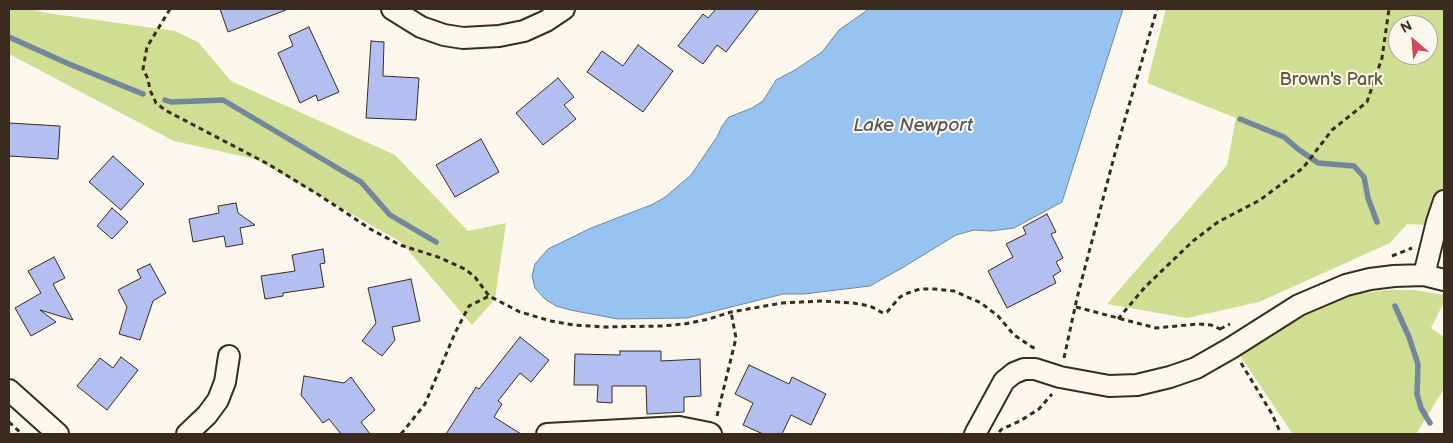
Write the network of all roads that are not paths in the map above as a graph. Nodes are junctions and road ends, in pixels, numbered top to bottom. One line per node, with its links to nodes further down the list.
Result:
1 (392, 9): 2 (street)
2 (564, 9)
3 (1444, 201): 4 (street)
4 (1424, 275): 5 (street); 12 (street)
5 (1444, 280)
6 (229, 356): 9 (street)
7 (9, 390): 8 (street)
8 (58, 434)
9 (187, 434)
10 (547, 434): 11 (street)
11 (710, 434)
12 (975, 434)

